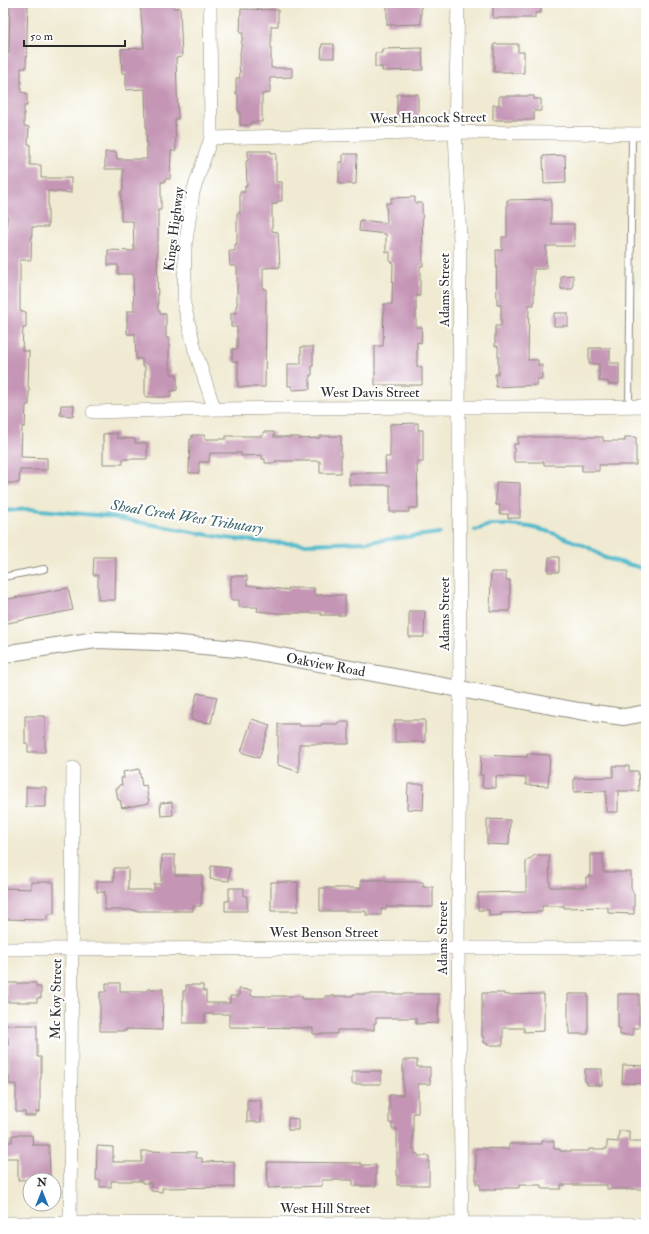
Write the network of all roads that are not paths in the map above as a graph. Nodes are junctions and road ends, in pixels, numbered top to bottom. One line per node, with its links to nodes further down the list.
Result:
1 (210, 3): 6 (street, Kings Highway)
2 (458, 3): 3 (street, Adams Street)
3 (455, 132): 5 (street, West Hancock Street); 6 (street, West Hancock Street); 10 (street, Adams Street)
4 (646, 134): 5 (street, West Hancock Street)
5 (632, 135): 7 (lane)
6 (211, 138): 9 (street, Kings Highway)
7 (629, 406): 8 (street, West Davis Street); 10 (street, West Davis Street)
8 (646, 406)
9 (214, 408): 10 (street, West Davis Street); 11 (street, West Davis Street)
10 (459, 408): 15 (street, Adams Street)
11 (93, 412)
12 (44, 569): 13 (lane)
13 (3, 576)
14 (3, 656): 15 (street, Oakview Road)
15 (460, 690): 16 (street, Oakview Road); 18 (street, Adams Street)
16 (646, 713)
17 (73, 768): 21 (street, Mc Koy Street)
18 (458, 948): 19 (street, West Benson Street); 21 (street, West Benson Street); 24 (street, Adams Street)
19 (646, 948)
20 (3, 949): 21 (street, West Benson Street)
21 (72, 950): 25 (street, Mc Koy Street)
22 (3, 1223): 25 (street, West Hill Street)
23 (646, 1224): 24 (street, West Hill Street)
24 (462, 1225): 25 (street, West Hill Street)
25 (70, 1227)

